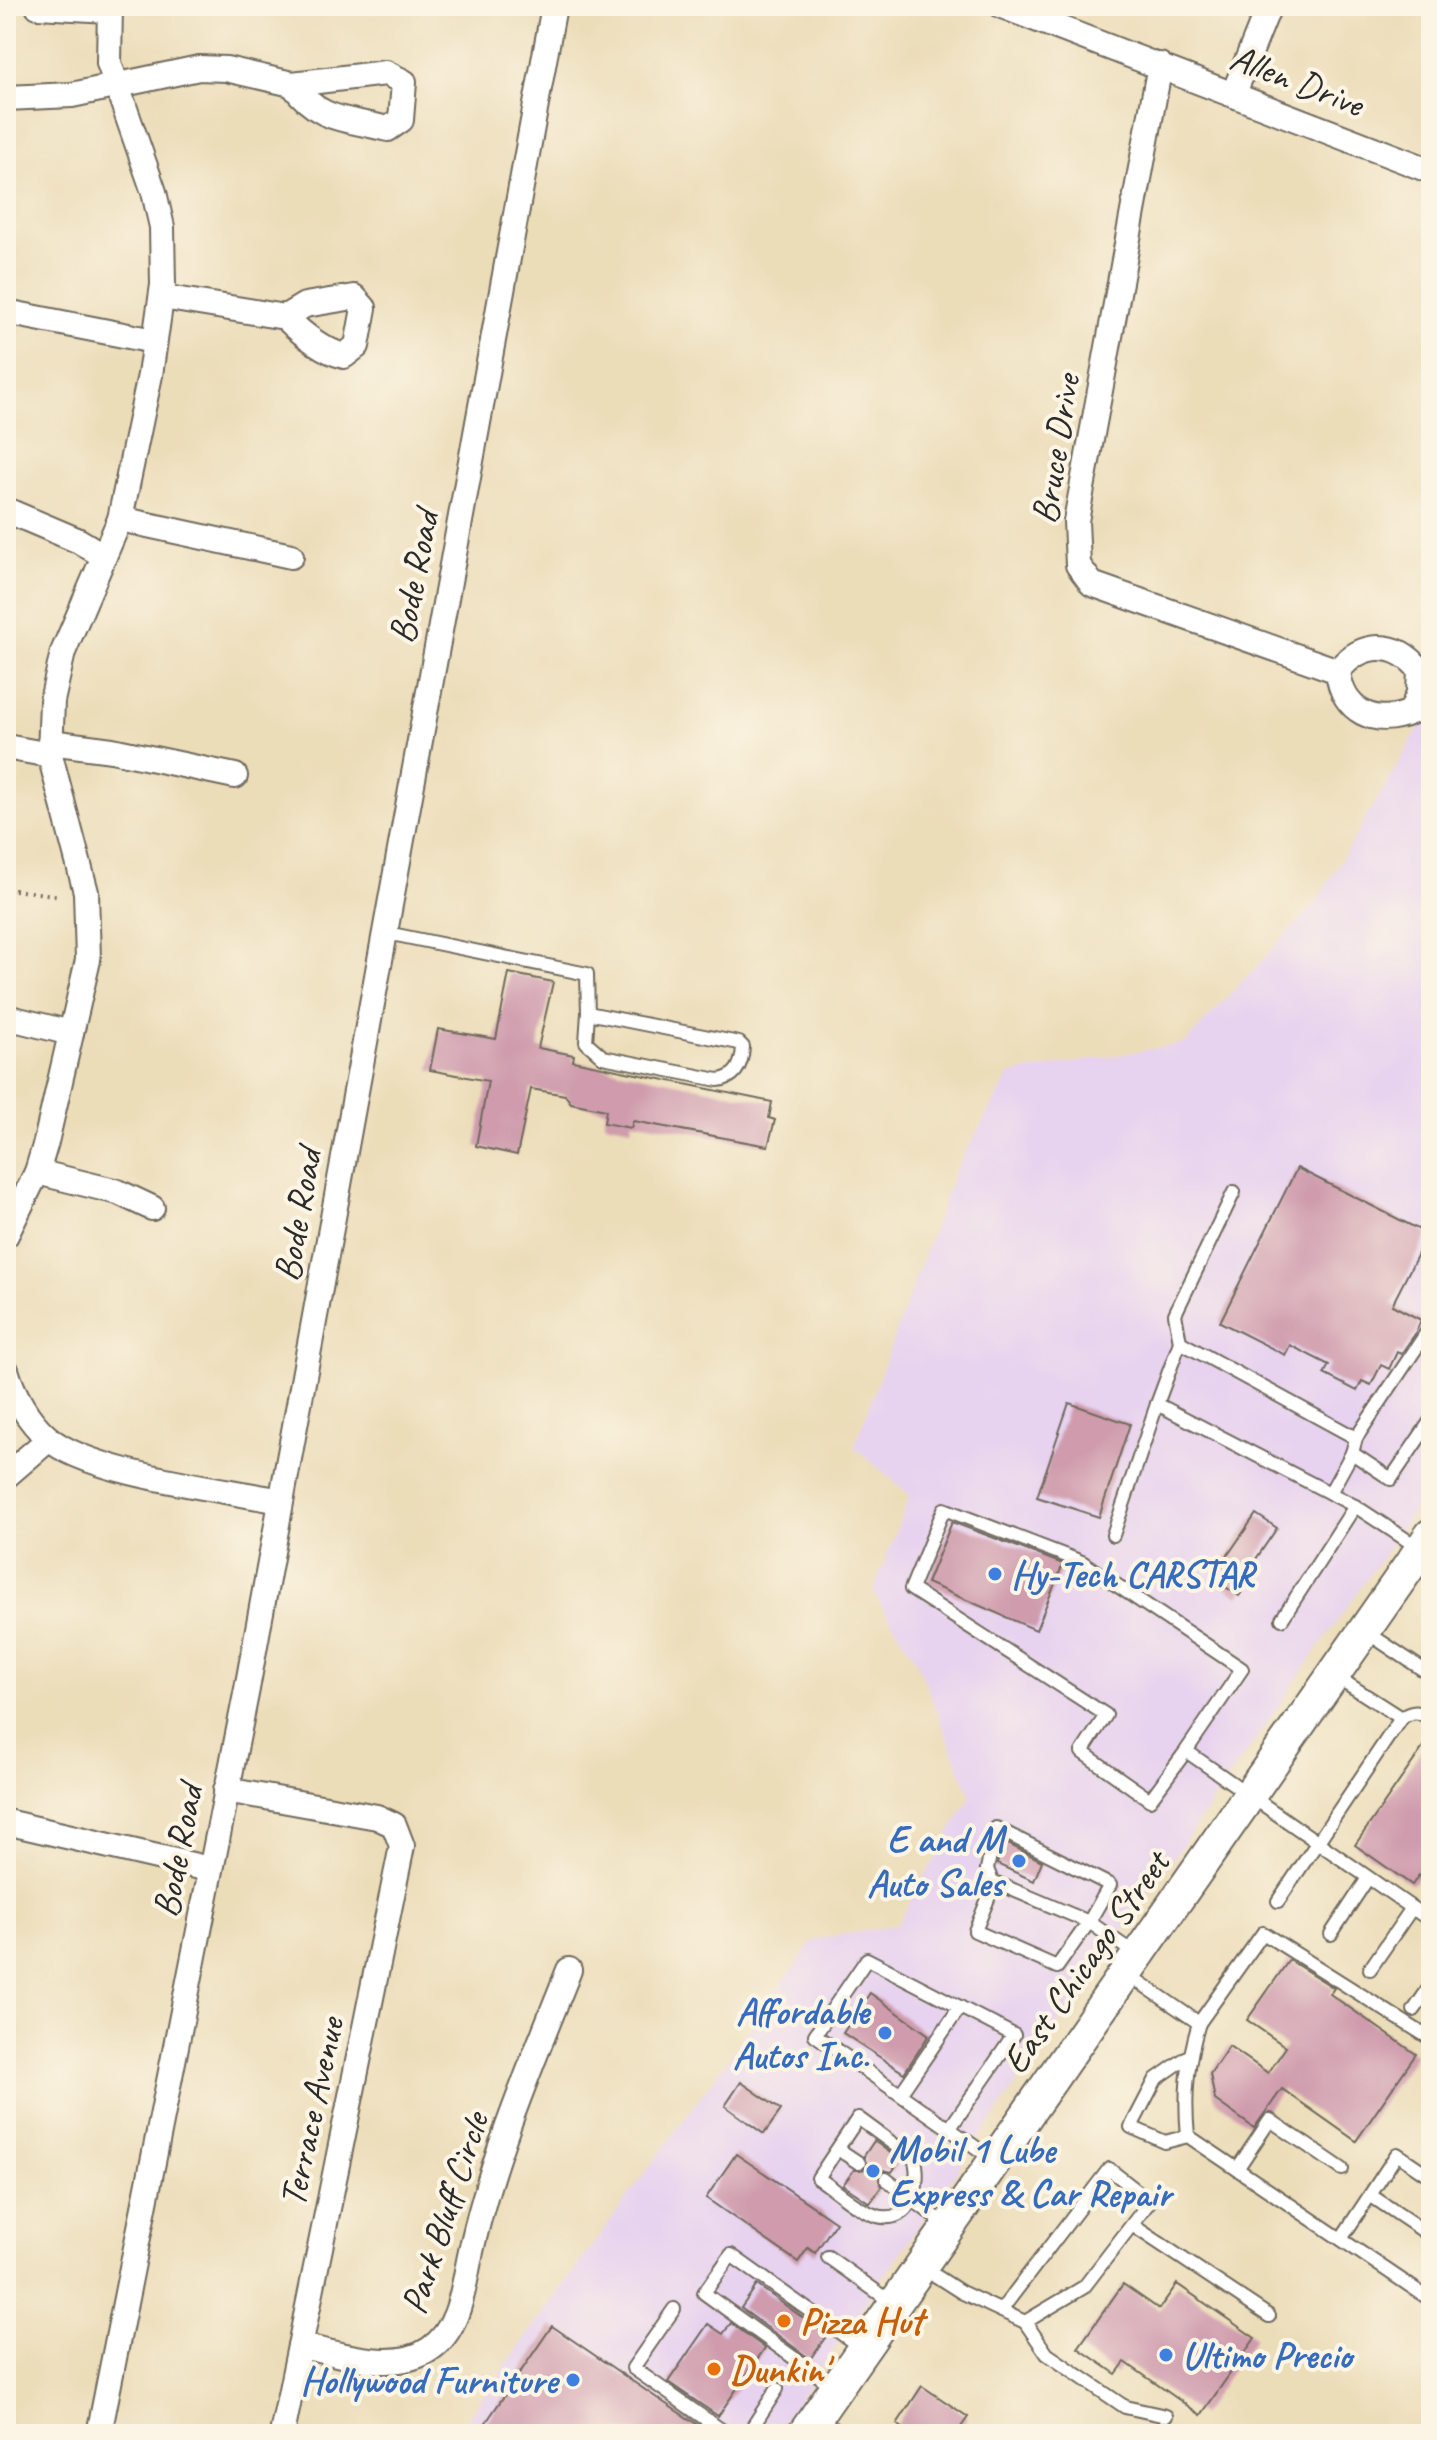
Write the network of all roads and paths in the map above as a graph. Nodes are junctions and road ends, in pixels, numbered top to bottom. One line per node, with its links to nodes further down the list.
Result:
1 (38, 6): 5 (street)
2 (554, 6): 26 (street, Bode Road)
3 (1002, 6): 6 (street, Allen Drive)
4 (1269, 6): 9 (street)
5 (110, 8): 8 (street)
6 (1160, 65): 9 (street, Allen Drive); 20 (street, Bruce Drive)
7 (292, 84): 8 (street)
8 (114, 86): 10 (street); 12 (street)
9 (1234, 93): 11 (street, Allen Drive)
10 (6, 98)
11 (1431, 171)
12 (162, 297): 14 (street); 15 (street)
13 (6, 312): 15 (street)
14 (285, 317)
15 (154, 341): 17 (street)
16 (6, 510): 18 (street)
17 (120, 519): 18 (street); 19 (street)
18 (104, 556): 22 (street)
19 (291, 556)
20 (1338, 671)
21 (6, 747): 22 (street)
22 (50, 748): 23 (street); 29 (street)
23 (235, 776)
24 (6, 889): 25 (path)
25 (61, 896)
26 (382, 932): 27 (lane); 44 (street, Bode Road)
27 (588, 1013): 27 (lane)
28 (6, 1017): 29 (street)
29 (71, 1033): 30 (street)
30 (37, 1172): 32 (street); 33 (street)
31 (1234, 1192): 35 (lane)
32 (152, 1208)
33 (6, 1235)
34 (1431, 1326): 39 (lane)
35 (1180, 1342): 37 (lane); 39 (lane)
36 (6, 1370): 40 (street)
37 (1157, 1404): 43 (lane); 46 (lane)
38 (1431, 1420): 41 (lane)
39 (1356, 1438): 41 (lane)
40 (49, 1439): 42 (street); 44 (street)
41 (1352, 1453): 43 (lane)
42 (6, 1476)
43 (1330, 1493): 45 (lane)
44 (280, 1501): 55 (street, Bode Road)
45 (1355, 1506): 47 (lane); 48 (lane)
46 (1113, 1535)
47 (1426, 1542): 49 (main road, East Chicago Street)
48 (1282, 1619)
49 (1363, 1631): 50 (main road, East Chicago Street); 51 (lane)
50 (1334, 1675): 52 (lane); 56 (main road, East Chicago Street)
51 (1431, 1676)
52 (1401, 1718): 53 (lane); 58 (lane)
53 (1431, 1719)
54 (1186, 1751): 54 (lane); 56 (lane)
55 (226, 1790): 59 (street, Bode Road); 100 (street, Terrace Avenue)
56 (1250, 1793): 58 (lane); 67 (main road, East Chicago Street)
57 (6, 1822): 59 (street)
58 (1317, 1844): 60 (lane); 62 (lane)
59 (209, 1869): 106 (street, Bode Road)
60 (1368, 1878): 63 (lane); 66 (lane)
61 (994, 1884): 65 (lane); 65 (lane); 65 (lane)
62 (1278, 1901)
63 (1412, 1908): 64 (lane); 68 (lane)
64 (1431, 1921)
65 (1089, 1922): 67 (lane)
66 (1331, 1934)
67 (1132, 1965): 73 (lane); 80 (main road, East Chicago Street)
68 (1370, 1969)
69 (569, 1970): 100 (street, Park Bluff Circle)
70 (1431, 1985): 72 (lane)
71 (960, 2007): 76 (lane); 76 (lane); 77 (lane)
72 (1414, 2010)
73 (1199, 2023): 74 (lane); 75 (lane)
74 (1431, 2039)
75 (1189, 2056): 78 (lane); 78 (lane)
76 (901, 2093): 77 (lane)
77 (950, 2128): 80 (lane)
78 (1188, 2136): 82 (lane)
79 (838, 2149): 81 (lane); 87 (lane); 87 (lane)
80 (996, 2162): 89 (main road, East Chicago Street)
81 (859, 2163)
82 (1237, 2169): 83 (lane); 91 (lane)
83 (1342, 2169)
84 (1431, 2177): 86 (lane)
85 (886, 2179): 87 (lane)
86 (1370, 2195): 90 (lane); 91 (lane)
87 (913, 2201): 89 (lane)
88 (1132, 2225): 97 (lane); 98 (lane); 99 (lane)
89 (949, 2228): 93 (main road, East Chicago Street)
90 (1431, 2236)
91 (1341, 2239): 94 (lane)
92 (828, 2257): 95 (lane)
93 (922, 2267): 95 (main road, East Chicago Street); 97 (lane)
94 (1431, 2300)
95 (896, 2305): 101 (main road, East Chicago Street)
96 (674, 2309): 108 (lane)
97 (1002, 2309): 99 (lane)
98 (1269, 2316)
99 (1025, 2322): 104 (lane)
100 (300, 2346): 107 (street, Terrace Avenue)
101 (863, 2349): 102 (main road, East Chicago Street); 102 (lane)
102 (836, 2388): 105 (main road, East Chicago Street)
103 (777, 2389): 109 (lane)
104 (1166, 2416)
105 (820, 2428)
106 (99, 2434)
107 (282, 2434)
108 (727, 2434)
109 (748, 2434)

